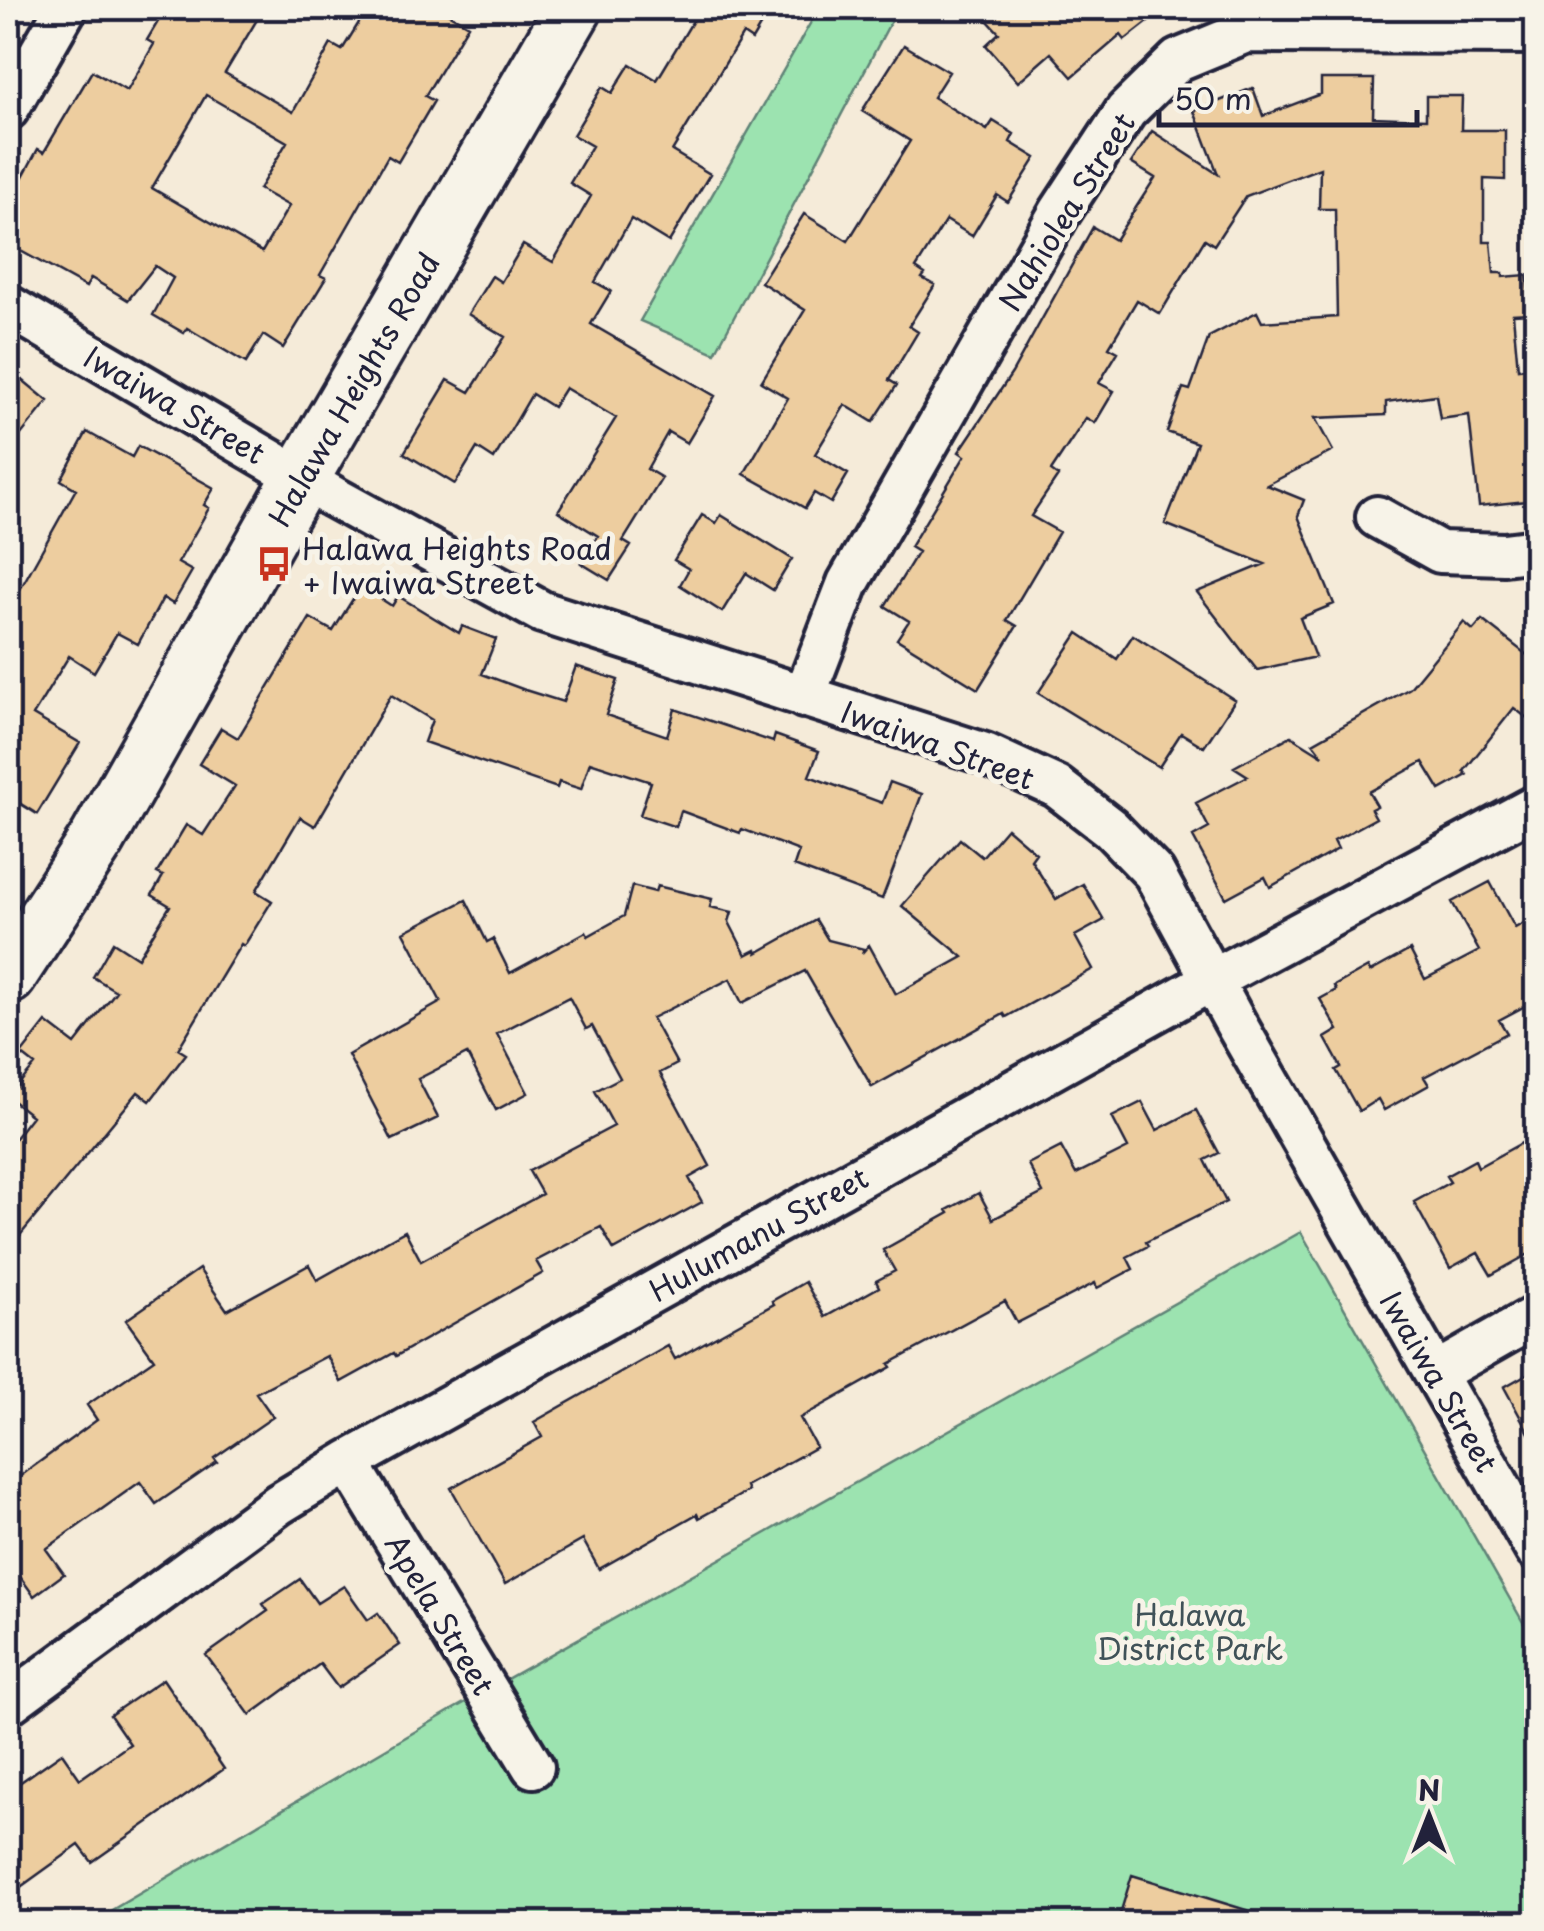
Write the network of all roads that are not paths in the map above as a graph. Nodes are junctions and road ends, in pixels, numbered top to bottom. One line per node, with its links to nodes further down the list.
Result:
1 (66, 8): 4 (street)
2 (574, 8): 6 (street, Halawa Heights Road)
3 (1536, 34): 9 (street, Nahiolea Street)
4 (8, 109)
5 (8, 306): 6 (street, Iwaiwa Street)
6 (301, 478): 9 (street, Iwaiwa Street); 11 (street, Halawa Heights Road)
7 (1377, 517): 8 (street)
8 (1536, 550)
9 (804, 698): 12 (street, Iwaiwa Street)
10 (1536, 806): 12 (street, Hulumanu Street)
11 (8, 976)
12 (1212, 980): 14 (street, Iwaiwa Street); 15 (street, Hulumanu Street)
13 (1536, 1316): 14 (street)
14 (1436, 1373): 16 (street, Iwaiwa Street)
15 (348, 1462): 17 (street, Hulumanu Street); 18 (street, Apela Street)
16 (1536, 1550)
17 (8, 1704)
18 (532, 1767)

